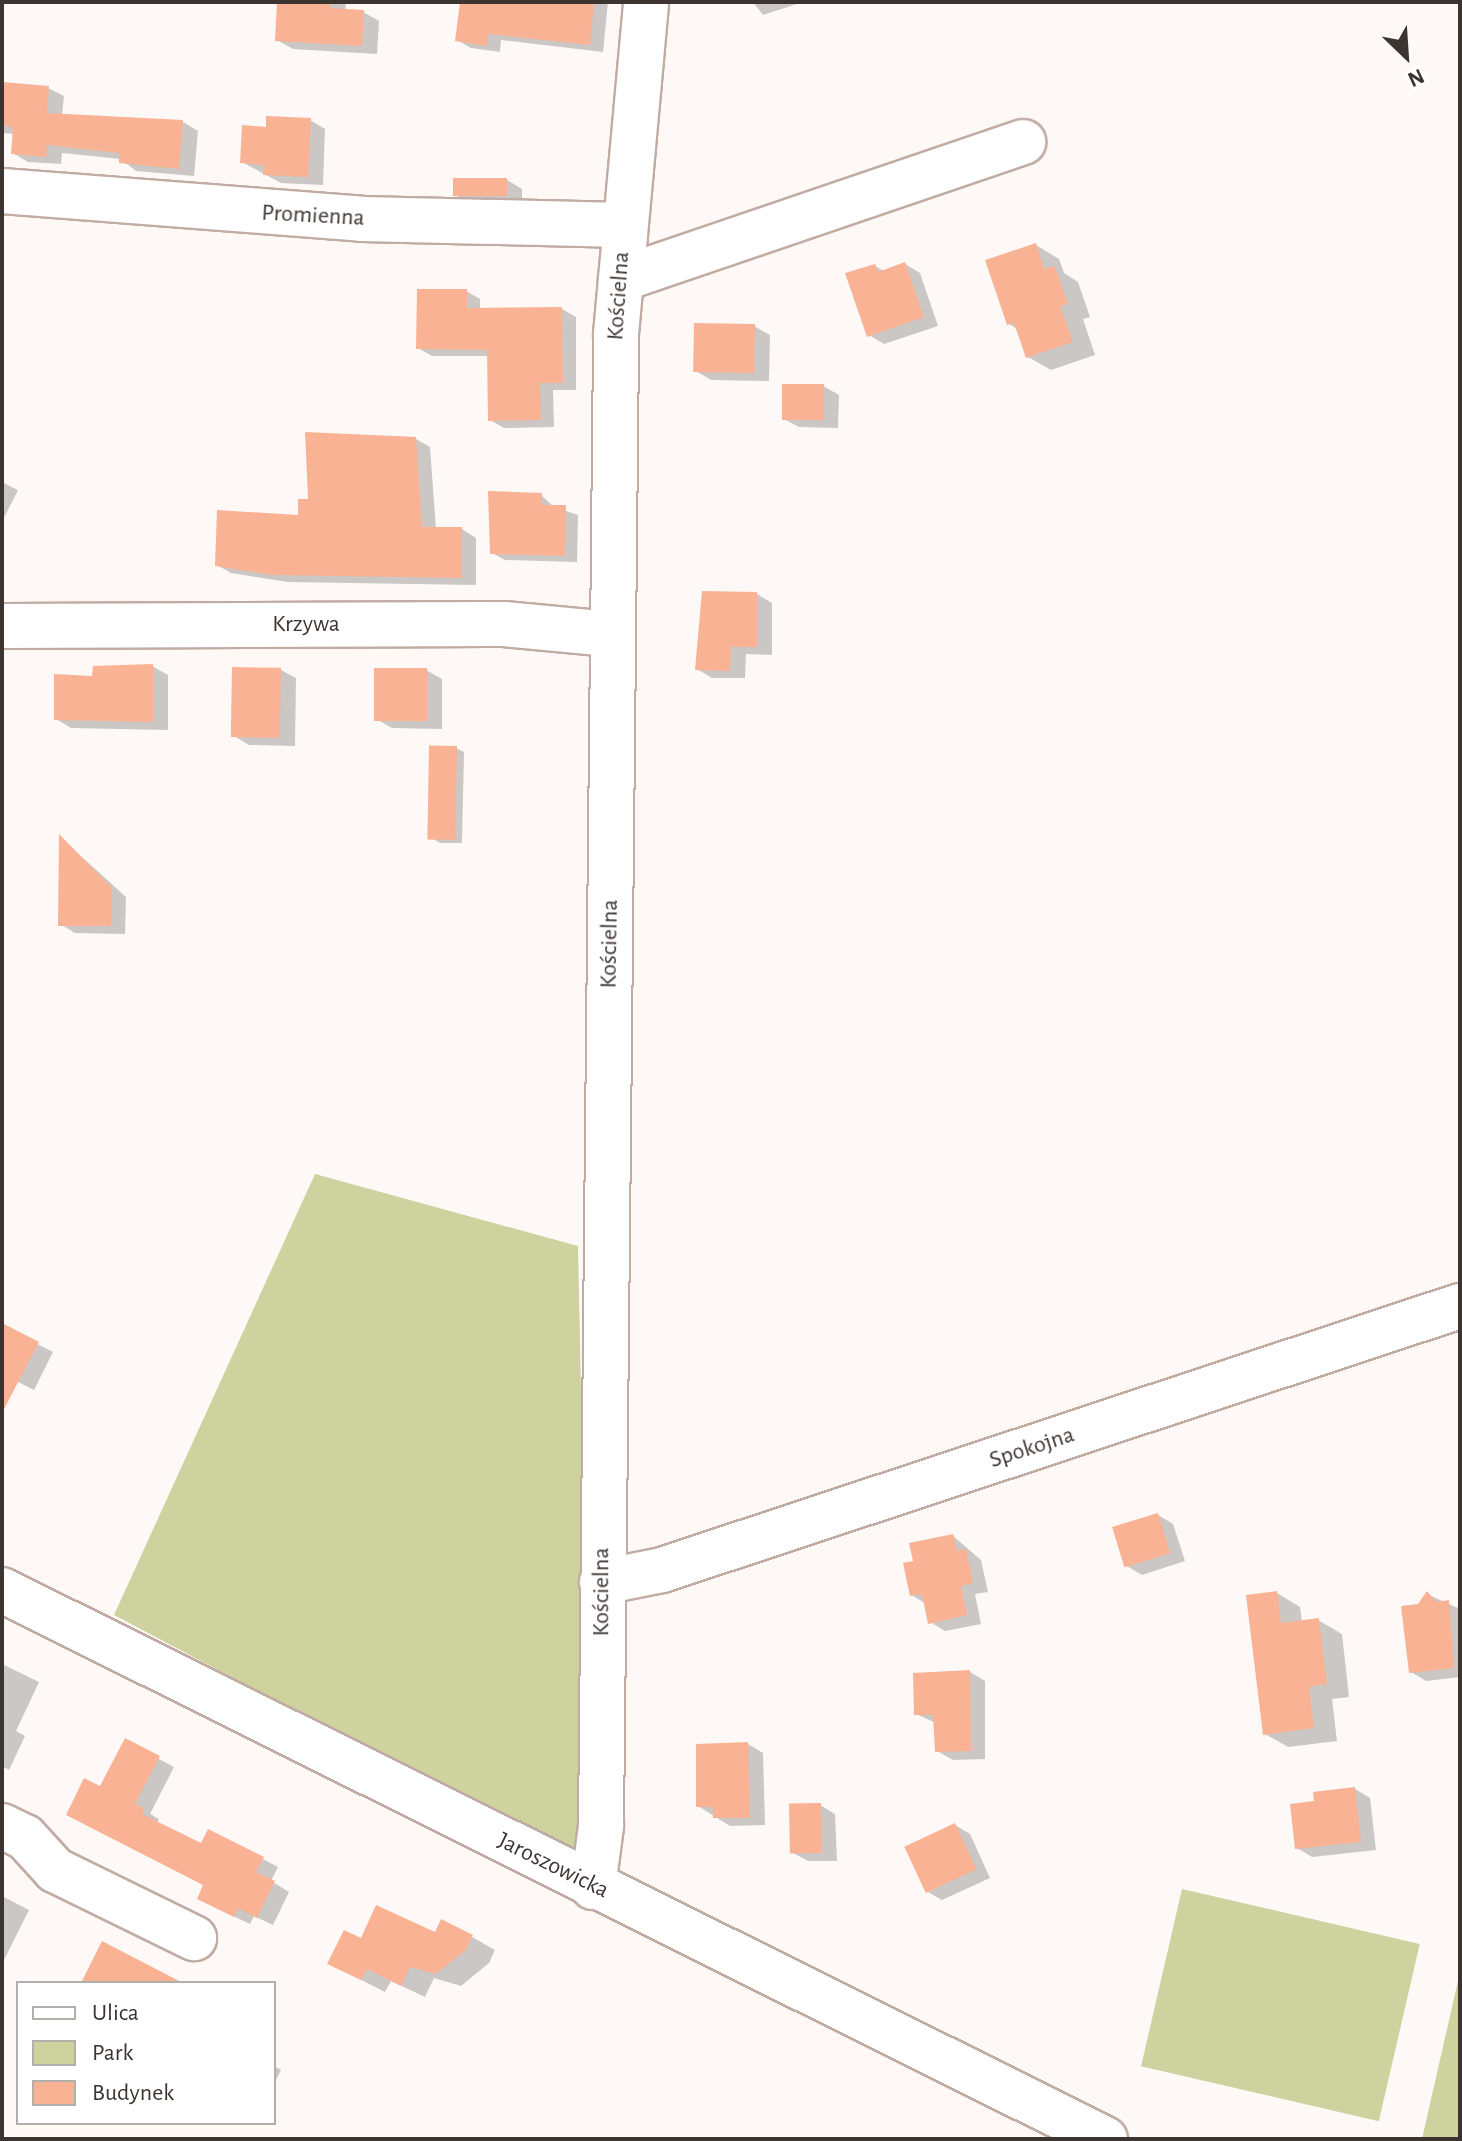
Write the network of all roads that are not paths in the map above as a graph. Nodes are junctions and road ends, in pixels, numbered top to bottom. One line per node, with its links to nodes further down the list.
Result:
1 (646, 2): 4 (street, Kościelna)
2 (1023, 142): 5 (street)
3 (2, 191): 4 (street, Promienna)
4 (624, 225): 5 (street, Kościelna)
5 (621, 279): 7 (street, Kościelna)
6 (2, 626): 7 (street, Krzywa)
7 (610, 634): 9 (street, Kościelna)
8 (1460, 1306): 9 (street, Spokojna)
9 (602, 1582): 12 (street, Kościelna)
10 (2, 1590): 12 (street, Jaroszowicka)
11 (2, 1826): 13 (street)
12 (593, 1887): 14 (street, Jaroszowicka)
13 (194, 1938)
14 (1105, 2139)

